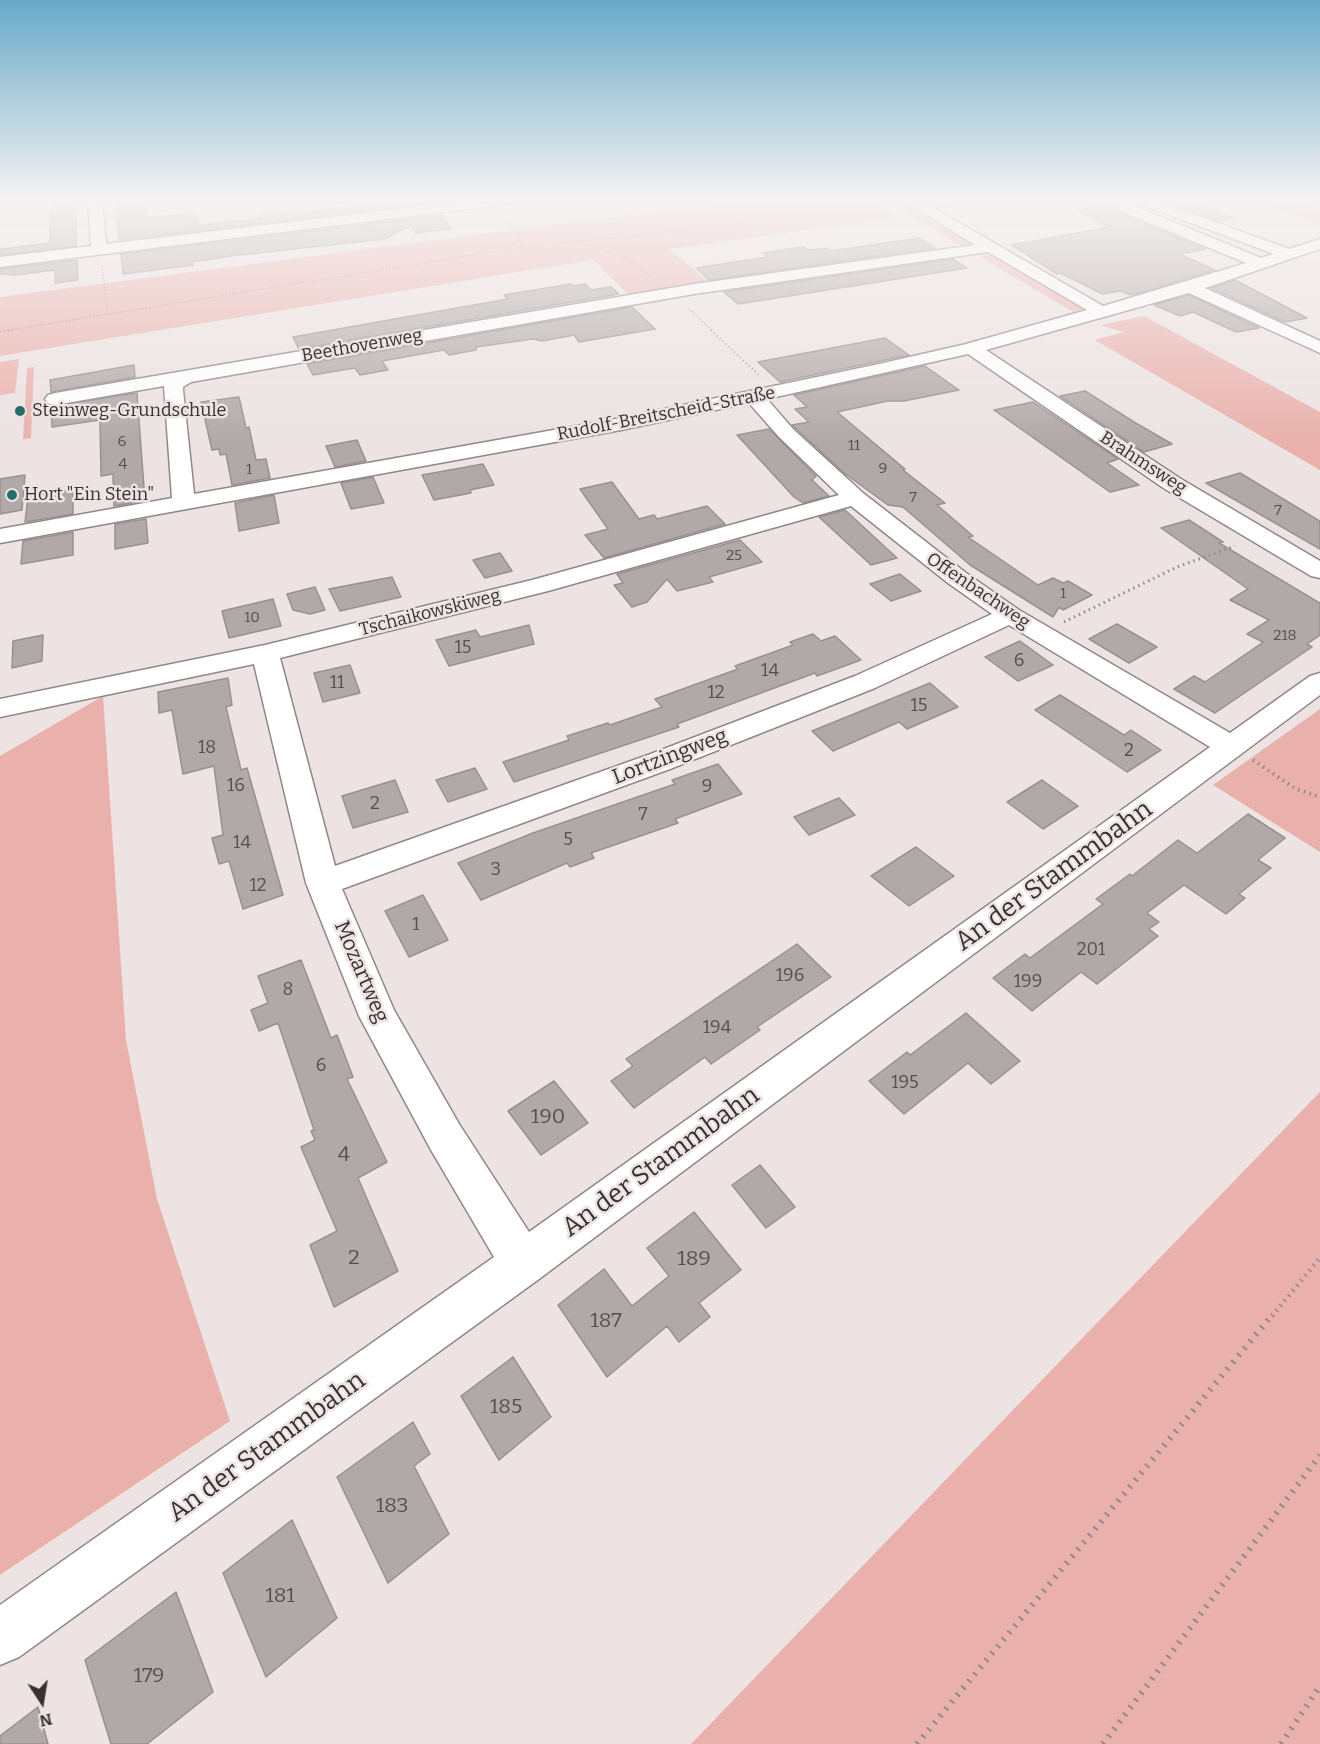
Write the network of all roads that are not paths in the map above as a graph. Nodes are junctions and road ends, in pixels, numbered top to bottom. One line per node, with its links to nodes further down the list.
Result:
1 (759, 280): 8 (street, Beethovenweg)
2 (1048, 280): 5 (street)
3 (1211, 280): 4 (street, Rudolf-Breitscheid-Straße)
4 (1190, 287): 5 (street, Rudolf-Breitscheid-Straße); 7 (street)
5 (1100, 311): 6 (street, Rudolf-Breitscheid-Straße)
6 (971, 348): 9 (street, Rudolf-Breitscheid-Straße); 14 (street, Brahmsweg)
7 (1320, 348)
8 (185, 376): 10 (street, Beethovenweg); 12 (street)
9 (758, 388): 11 (street, Offenbachweg); 12 (street, Rudolf-Breitscheid-Straße)
10 (55, 399)
11 (855, 498): 15 (street, Offenbachweg); 16 (street, Tschaikowskiweg)
12 (184, 503): 13 (street, Rudolf-Breitscheid-Straße)
13 (0, 536)
14 (1320, 571)
15 (1010, 615): 19 (street, Offenbachweg); 20 (street, Lortzingweg)
16 (265, 653): 18 (street, Tschaikowskiweg); 20 (street, Mozartweg)
17 (1320, 682): 19 (street, An der Stammbahn)
18 (0, 708)
19 (1231, 746): 21 (street, An der Stammbahn)
20 (323, 883): 21 (street, Mozartweg)
21 (523, 1263): 22 (street, An der Stammbahn)
22 (0, 1638)

